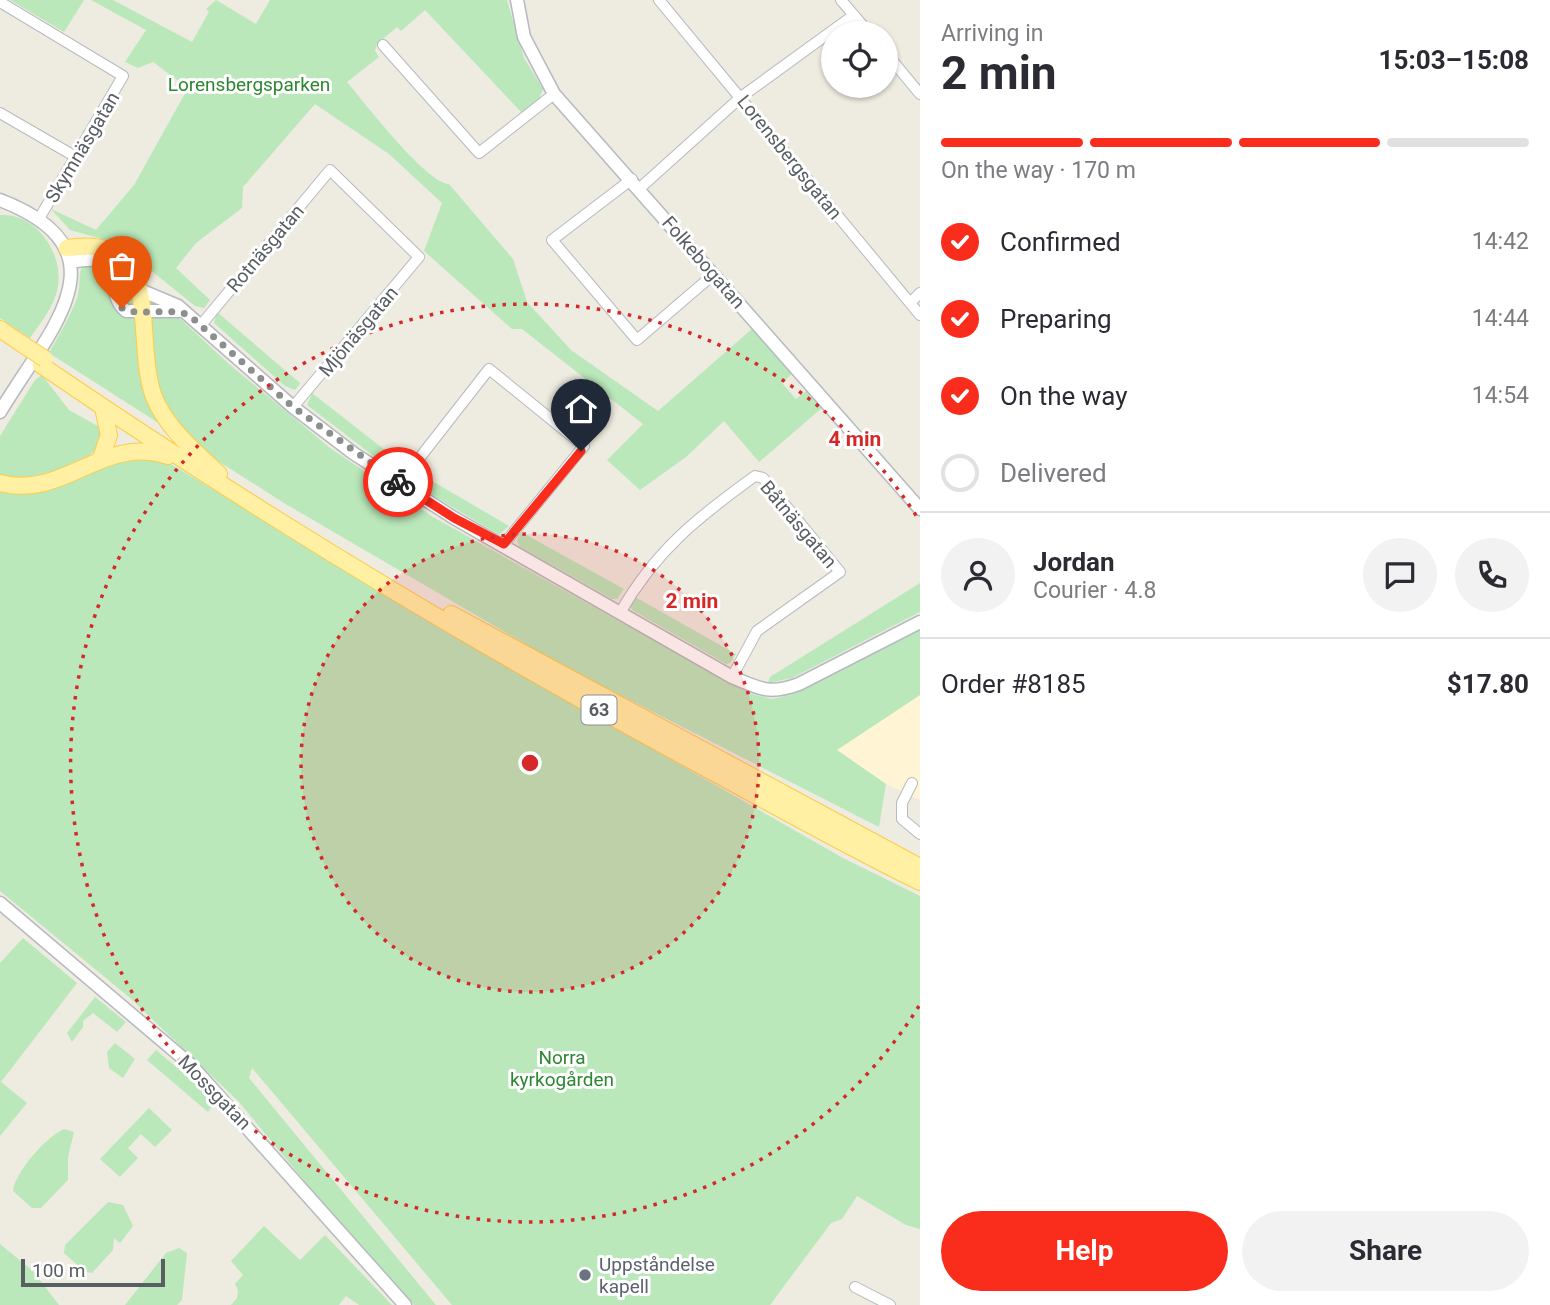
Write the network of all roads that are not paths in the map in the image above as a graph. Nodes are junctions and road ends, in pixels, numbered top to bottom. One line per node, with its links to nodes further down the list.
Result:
1 (517, 0): 9 (street, Folkebogatan)
2 (659, 0): 11 (street, Lorensbergsgatan)
3 (841, 0): 5 (street)
4 (0, 2): 13 (street, Skymnäsgatan)
5 (854, 15): 6 (street); 11 (street)
6 (859, 21)
7 (383, 44): 9 (street)
8 (898, 67): 10 (street)
9 (554, 94): 15 (street, Folkebogatan)
10 (920, 94)
11 (741, 97): 15 (street); 22 (street, Lorensbergsgatan)
12 (0, 113): 13 (street)
13 (76, 157): 17 (street, Skymnäsgatan)
14 (330, 170): 26 (street, Rotnäsgatan); 31 (street, Mjönäsgatan)
15 (636, 183): 19 (street, Folkebogatan); 19 (street)
16 (0, 200): 17 (street)
17 (40, 218): 18 (street)
18 (69, 255): 20 (main road); 23 (street); 33 (street)
19 (713, 274): 39 (street, Folkebogatan)
20 (140, 290): 23 (main road); 24 (street)
21 (920, 293): 22 (street)
22 (909, 303): 25 (street, Lorensbergsgatan)
23 (143, 312): 24 (street); 36 (main road)
24 (189, 315): 26 (street)
25 (920, 315)
26 (201, 325): 31 (street)
27 (0, 329): 29 (main road, 63)
28 (0, 338): 29 (main road, 63)
29 (20, 347): 30 (main road, 63)
30 (43, 362): 32 (main road, 63); 36 (main road, 63)
31 (293, 407): 38 (street)
32 (103, 408): 34 (main road); 35 (main road, 63)
33 (0, 412)
34 (101, 458): 35 (main road); 37 (main road)
35 (182, 461): 47 (main road, 63)
36 (219, 474): 46 (main road, 63)
37 (0, 483)
38 (400, 483): 40 (street); 40 (street)
39 (920, 509)
40 (504, 544): 41 (street)
41 (620, 613): 43 (street); 43 (street, Båtnäsgatan)
42 (920, 622): 43 (street)
43 (732, 677)
44 (912, 783): 45 (street)
45 (920, 834)
46 (920, 867)
47 (920, 882)
48 (0, 903): 50 (street, Mossgatan)
49 (855, 1287): 51 (street)
50 (405, 1305)
51 (890, 1305)

